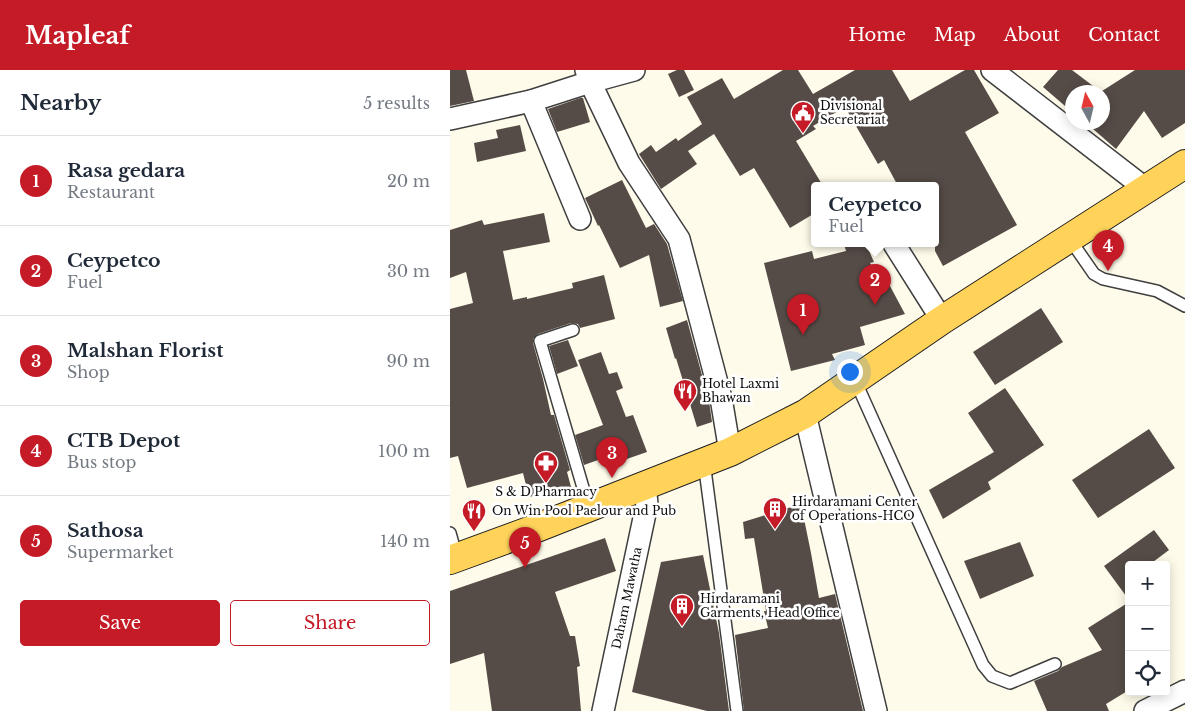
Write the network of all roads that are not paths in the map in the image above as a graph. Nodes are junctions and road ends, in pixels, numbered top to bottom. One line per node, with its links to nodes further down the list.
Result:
1 (634, 70): 3 (street)
2 (992, 70): 7 (street)
3 (588, 76): 4 (street); 16 (street)
4 (531, 101): 5 (street); 8 (street)
5 (450, 120)
6 (1185, 164): 7 (main road)
7 (1146, 189): 9 (main road)
8 (580, 220)
9 (1069, 238): 11 (lane); 12 (main road)
10 (896, 247): 12 (street)
11 (1185, 306)
12 (942, 320): 14 (main road)
13 (573, 330): 19 (lane)
14 (855, 380): 15 (main road); 21 (lane)
15 (805, 414): 16 (main road); 25 (street)
16 (730, 452): 17 (main road)
17 (704, 462): 18 (main road); 24 (lane)
18 (644, 485): 19 (main road); 23 (street, Daham Mawatha)
19 (589, 508): 20 (main road)
20 (452, 550)
21 (1055, 664)
22 (1185, 691): 26 (street)
23 (603, 711)
24 (737, 711)
25 (876, 711)
26 (1145, 711)

